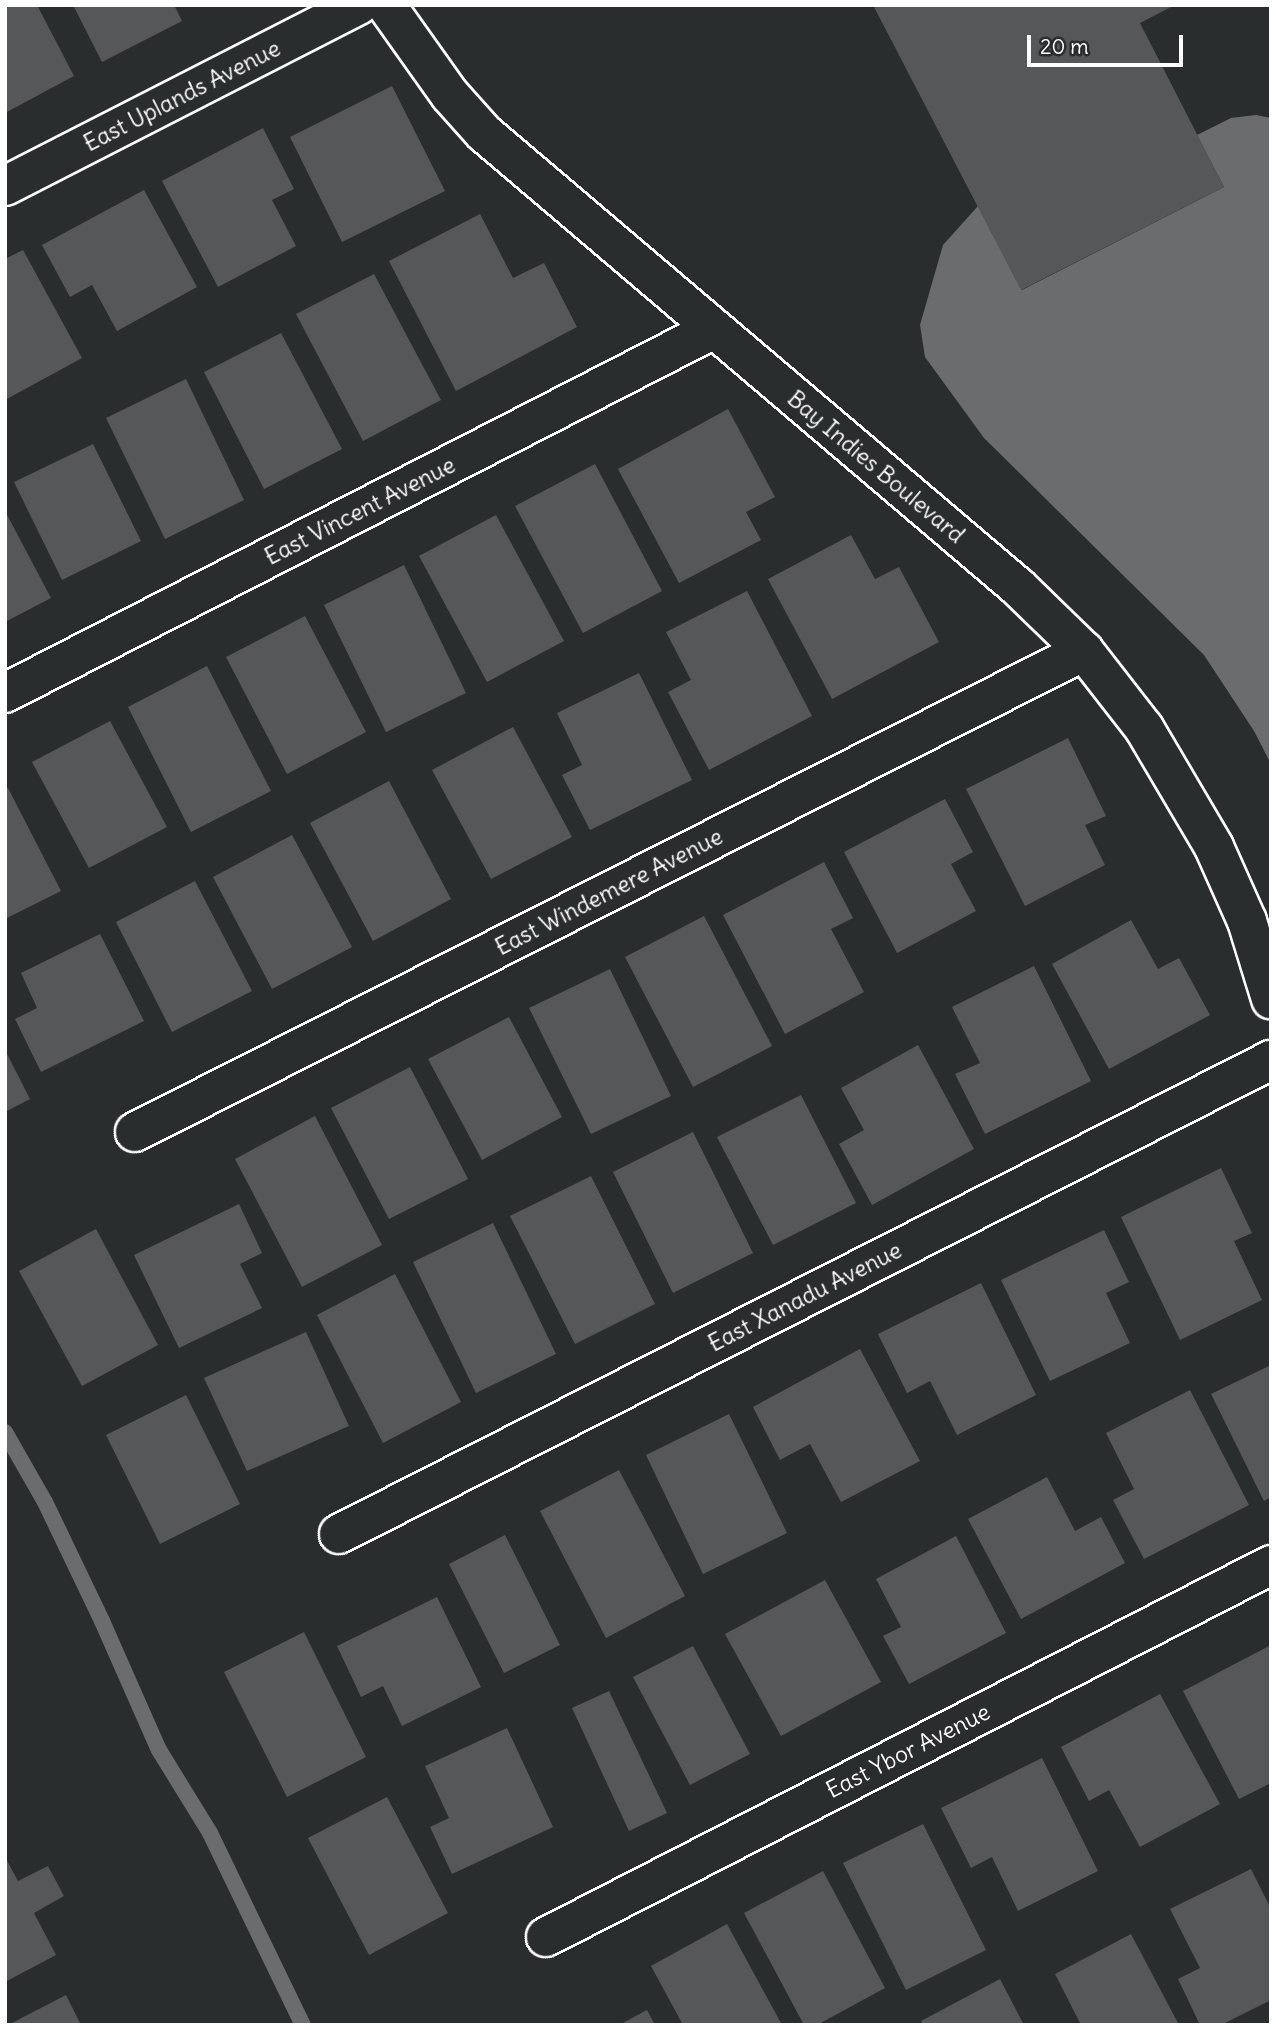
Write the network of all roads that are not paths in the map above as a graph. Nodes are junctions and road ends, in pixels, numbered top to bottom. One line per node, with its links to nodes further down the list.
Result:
1 (358, 5): 3 (street, East Uplands Avenue)
2 (386, 5): 4 (street, Bay Indies Boulevard)
3 (5, 186)
4 (714, 329): 5 (street, Bay Indies Boulevard); 6 (street, East Vincent Avenue)
5 (1084, 651): 7 (street, Bay Indies Boulevard); 9 (street, East Windemere Avenue)
6 (5, 693)
7 (1271, 999)
8 (1271, 1060): 10 (street, East Xanadu Avenue)
9 (135, 1132)
10 (339, 1534)
11 (1271, 1565): 12 (street, East Ybor Avenue)
12 (546, 1937)

